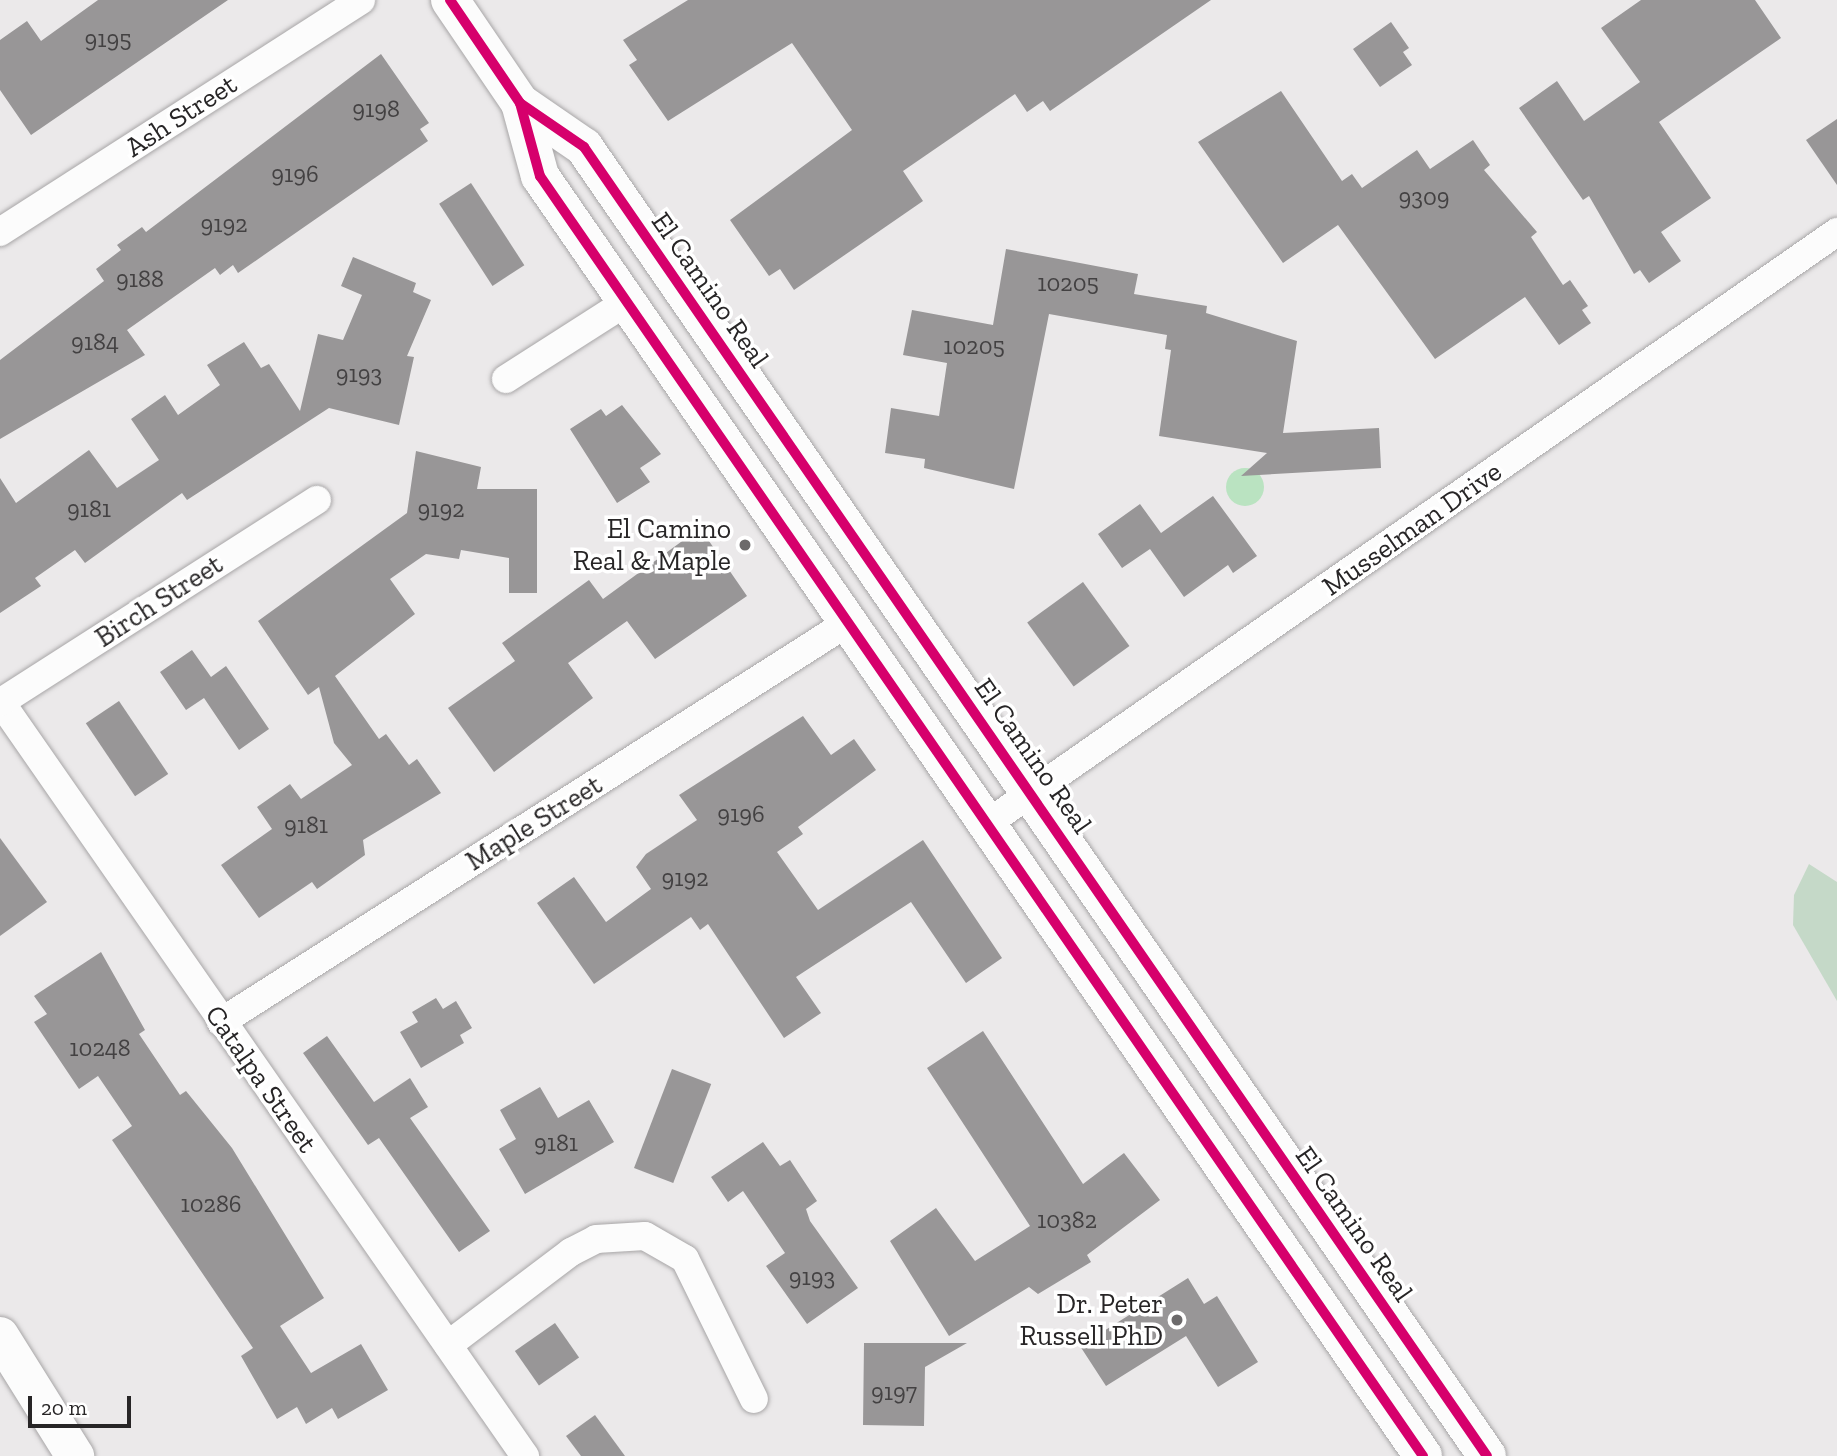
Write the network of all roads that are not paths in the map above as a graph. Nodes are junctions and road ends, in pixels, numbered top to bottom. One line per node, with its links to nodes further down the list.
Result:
1 (361, 0): 4 (street, Ash Street)
2 (450, 0): 3 (main road, El Camino Real)
3 (520, 103): 6 (main road, El Camino Real); 11 (main road, El Camino Real)
4 (0, 232)
5 (1837, 232): 11 (street, Musselman Drive)
6 (628, 302): 7 (street); 9 (main road, El Camino Real)
7 (506, 379)
8 (317, 500): 10 (street, Birch Street)
9 (847, 623): 12 (main road, El Camino Real); 13 (street, Maple Street)
10 (1, 702): 13 (street, Catalpa Street)
11 (1031, 793): 12 (street, Musselman Drive); 20 (main road, El Camino Real)
12 (985, 825): 19 (main road, El Camino Real)
13 (221, 1022): 15 (street, Catalpa Street)
14 (0, 1336): 17 (main road)
15 (448, 1345): 16 (street); 18 (street, Catalpa Street)
16 (754, 1399)
17 (75, 1456)
18 (525, 1456)
19 (1423, 1456)
20 (1487, 1456)

